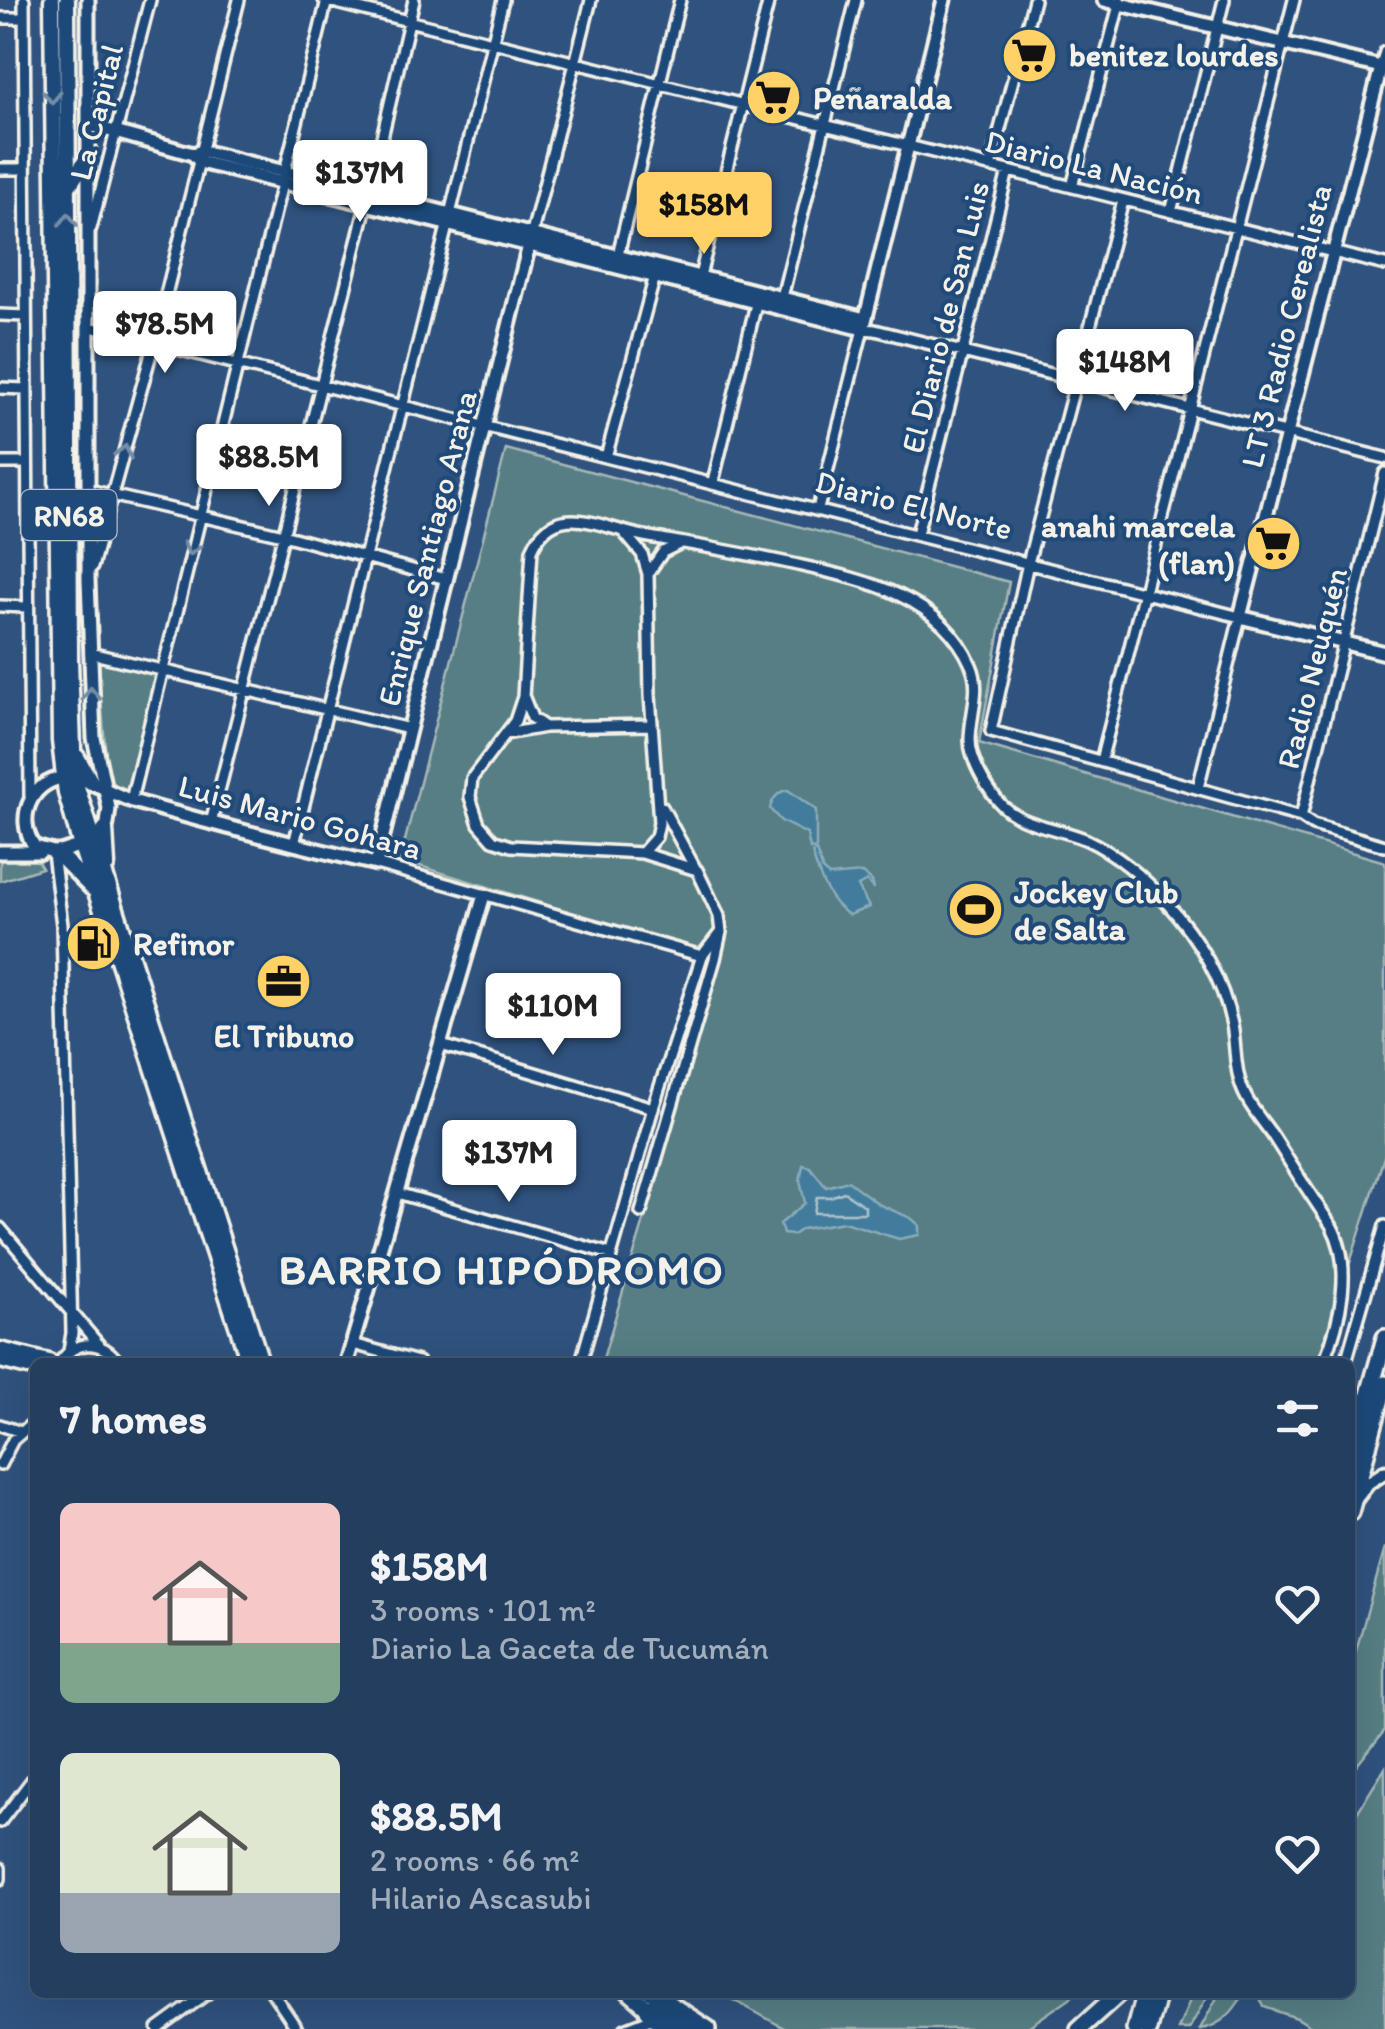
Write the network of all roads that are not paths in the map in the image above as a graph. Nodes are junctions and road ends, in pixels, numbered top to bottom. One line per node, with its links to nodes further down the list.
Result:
1 (24, 0): 21 (street)
2 (52, 0): 107 (main road, RN68, one-way to 107)
3 (67, 0): 42 (main road, RN68)
4 (88, 0): 31 (street)
5 (150, 0): 33 (street, La Capital)
6 (239, 0): 36 (street)
7 (326, 0): 22 (street, Diario La Nación); 41 (street)
8 (414, 0): 22 (street)
9 (504, 0): 24 (street)
10 (592, 0): 27 (street)
11 (680, 0): 29 (street)
12 (769, 0): 30 (street)
13 (856, 0): 32 (street)
14 (944, 0): 34 (street)
15 (1034, 0): 37 (street, El Diario de San Luis)
16 (1104, 0): 19 (street)
17 (1224, 0): 23 (street)
18 (1294, 0): 25 (street)
19 (1120, 2): 23 (street); 43 (street)
20 (0, 18): 21 (street)
21 (24, 18): 39 (street)
22 (408, 22): 24 (street, Diario La Nación); 44 (street)
23 (1217, 28): 25 (street); 46 (street)
24 (492, 43): 27 (street, Diario La Nación); 47 (street)
25 (1283, 43): 28 (street); 48 (street)
26 (1385, 52): 28 (street, LT 3 Radio Cerealista)
27 (575, 64): 29 (street, Diario La Nación); 50 (street)
28 (1383, 68): 51 (street, LT 3 Radio Cerealista)
29 (658, 84): 30 (street, Diario La Nación); 52 (street)
30 (742, 105): 32 (street, Diario La Nación); 55 (street)
31 (90, 125): 33 (street); 35 (street)
32 (825, 127): 34 (street, Diario La Nación); 57 (street)
33 (118, 134): 35 (street); 36 (street); 49 (street, La Capital)
34 (908, 148): 37 (street, Diario La Nación); 60 (street)
35 (90, 154): 42 (main road); 49 (street)
36 (198, 156): 41 (street); 62 (street)
37 (990, 167): 40 (street, Diario La Nación)
38 (0, 169): 39 (street)
39 (24, 169): 59 (street)
40 (1008, 172): 43 (street, Diario La Nación); 63 (street, El Diario de San Luis)
41 (284, 178): 44 (street); 64 (street)
42 (68, 187): 107 (main road, RN68, one-way to 42)
43 (1072, 187): 45 (street, Diario La Nación)
44 (367, 199): 47 (street); 66 (street)
45 (1123, 201): 46 (street, Diario La Nación); 65 (street)
46 (1171, 212): 48 (street, Diario La Nación)
47 (450, 220): 50 (street); 69 (street)
48 (1234, 228): 51 (street, Diario La Nación); 70 (street)
49 (89, 236): 61 (street)
50 (532, 239): 52 (street); 71 (street, Enrique Santiago Arana)
51 (1332, 253): 53 (street, Diario La Nación); 72 (street, LT 3 Radio Cerealista)
52 (617, 261): 54 (street); 55 (street)
53 (1385, 266)
54 (655, 276): 55 (street); 73 (street)
55 (698, 282): 56 (street)
56 (758, 297): 57 (street); 78 (street)
57 (780, 303): 60 (street)
58 (0, 315): 59 (street)
59 (25, 316): 68 (street)
60 (868, 326): 63 (street); 81 (street)
61 (90, 327): 62 (street, Diario El Norte); 79 (street)
62 (154, 343): 64 (street, Diario El Norte); 80 (street, one-way to 62)
63 (962, 353): 65 (street); 84 (street, El Diario de San Luis)
64 (236, 364): 66 (street, Diario El Norte); 82 (street)
65 (1077, 382): 70 (street); 88 (street)
66 (319, 385): 69 (street, Diario El Norte); 85 (street)
67 (0, 388): 68 (street)
68 (25, 389): 76 (street)
69 (401, 406): 71 (street, Diario El Norte); 87 (street)
70 (1190, 410): 72 (street); 92 (street)
71 (486, 426): 73 (street, Diario El Norte); 90 (street, Enrique Santiago Arana)
72 (1288, 432): 74 (street); 95 (street, LT 3 Radio Cerealista)
73 (606, 457): 78 (street, Diario El Norte)
74 (1385, 458)
75 (0, 463): 76 (street)
76 (26, 463): 94 (street)
77 (1385, 473): 96 (street, Radio Neuquén)
78 (713, 482): 81 (street, Diario El Norte)
79 (89, 490): 80 (street); 91 (street)
80 (113, 494): 82 (street); 91 (street)
81 (818, 509): 84 (street, Diario El Norte)
82 (199, 514): 85 (street); 99 (street, one-way to 99)
83 (624, 532): 86 (street); 89 (street); 101 (street)
84 (918, 534): 88 (street, Diario El Norte)
85 (283, 535): 87 (street); 100 (street)
86 (683, 542): 89 (street); 152 (street)
87 (366, 557): 90 (street); 102 (street)
88 (1028, 562): 92 (street, Diario El Norte); 108 (street)
89 (648, 574): 103 (street)
90 (446, 579): 105 (street, Enrique Santiago Arana)
91 (88, 580): 97 (street)
92 (1142, 592): 95 (street, Diario El Norte); 108 (street)
93 (0, 606): 94 (street)
94 (28, 607): 112 (street)
95 (1240, 618): 96 (street, Diario El Norte); 111 (street, LT 3 Radio Cerealista)
96 (1344, 642): 98 (street, Diario El Norte); 115 (street, Radio Neuquén)
97 (90, 653): 99 (street); 110 (street, one-way to 97)
98 (1385, 653)
99 (161, 668): 100 (street); 114 (street)
100 (243, 688): 102 (street); 116 (street)
101 (523, 697): 104 (street); 106 (street)
102 (326, 709): 105 (street); 119 (street)
103 (652, 725): 104 (street); 113 (street)
104 (545, 727): 106 (street)
105 (409, 729): 125 (street, Enrique Santiago Arana)
106 (506, 734): 124 (street)
107 (66, 738): 109 (main road, RN68); 110 (main road)
108 (1102, 761): 111 (street)
109 (62, 779): 110 (street, Luis Mario Gohara); 112 (street); 117 (main road, RN68)
110 (97, 786): 114 (street, Luis Mario Gohara); 117 (street)
111 (1198, 788): 115 (street)
112 (30, 796): 118 (street)
113 (659, 796): 124 (street); 126 (street)
114 (131, 800): 116 (street, Luis Mario Gohara); 117 (street)
115 (1301, 818): 120 (street)
116 (211, 822): 119 (street, Luis Mario Gohara)
117 (97, 835): 123 (street); 127 (main road, RN68); 148 (main road)
118 (29, 837): 121 (street); 123 (street)
119 (294, 844): 125 (street, Luis Mario Gohara)
120 (1385, 846)
121 (18, 851): 122 (street); 123 (street)
122 (0, 852)
123 (53, 853): 127 (main road); 138 (street)
124 (642, 853): 126 (street)
125 (376, 864): 128 (street, Luis Mario Gohara)
126 (697, 870): 129 (street)
127 (96, 893): 147 (main road, RN68)
128 (484, 895): 130 (street, Luis Mario Gohara); 131 (street)
129 (721, 932): 130 (street); 134 (street)
130 (702, 956): 132 (street)
131 (441, 1045): 132 (street); 133 (street)
132 (653, 1108): 137 (street)
133 (397, 1193): 137 (street); 140 (street)
134 (640, 1212)
135 (1385, 1226): 153 (street)
136 (0, 1228): 138 (street)
137 (612, 1254): 151 (street)
138 (72, 1312): 141 (street); 143 (street)
139 (1385, 1338): 160 (highway)
140 (353, 1344): 149 (street); 150 (street)
141 (100, 1346): 143 (street); 146 (street)
142 (0, 1350): 144 (main road)
143 (69, 1351): 145 (street)
144 (33, 1358)
145 (63, 1358)
146 (114, 1358)
147 (248, 1358)
148 (260, 1358)
149 (349, 1358)
150 (404, 1358)
151 (582, 1358)
152 (1325, 1358)
153 (1347, 1358)
154 (0, 1360): 155 (main road)
155 (30, 1367)
156 (1385, 1384): 163 (highway)
157 (30, 1425): 159 (street)
158 (0, 1426): 159 (street)
159 (20, 1432): 161 (street)
160 (1355, 1439)
161 (0, 1465)
162 (1385, 1472): 164 (street)
163 (1355, 1493)
164 (1355, 1502)
165 (30, 1783): 166 (street)
166 (0, 1822)
167 (0, 1868): 168 (street)
168 (0, 1880)
169 (201, 1998): 178 (street)
170 (276, 1998): 179 (street)
171 (635, 1998): 177 (main road)
172 (656, 1998): 182 (main road)
173 (659, 1998): 183 (highway)
174 (1113, 1998): 184 (highway)
175 (1143, 1998): 185 (highway)
176 (1156, 1998): 186 (highway)
177 (655, 2019): 180 (street); 181 (main road)
178 (158, 2029)
179 (297, 2029)
180 (625, 2029)
181 (672, 2029)
182 (690, 2029)
183 (708, 2029)
184 (1078, 2029)
185 (1135, 2029)
186 (1148, 2029)

